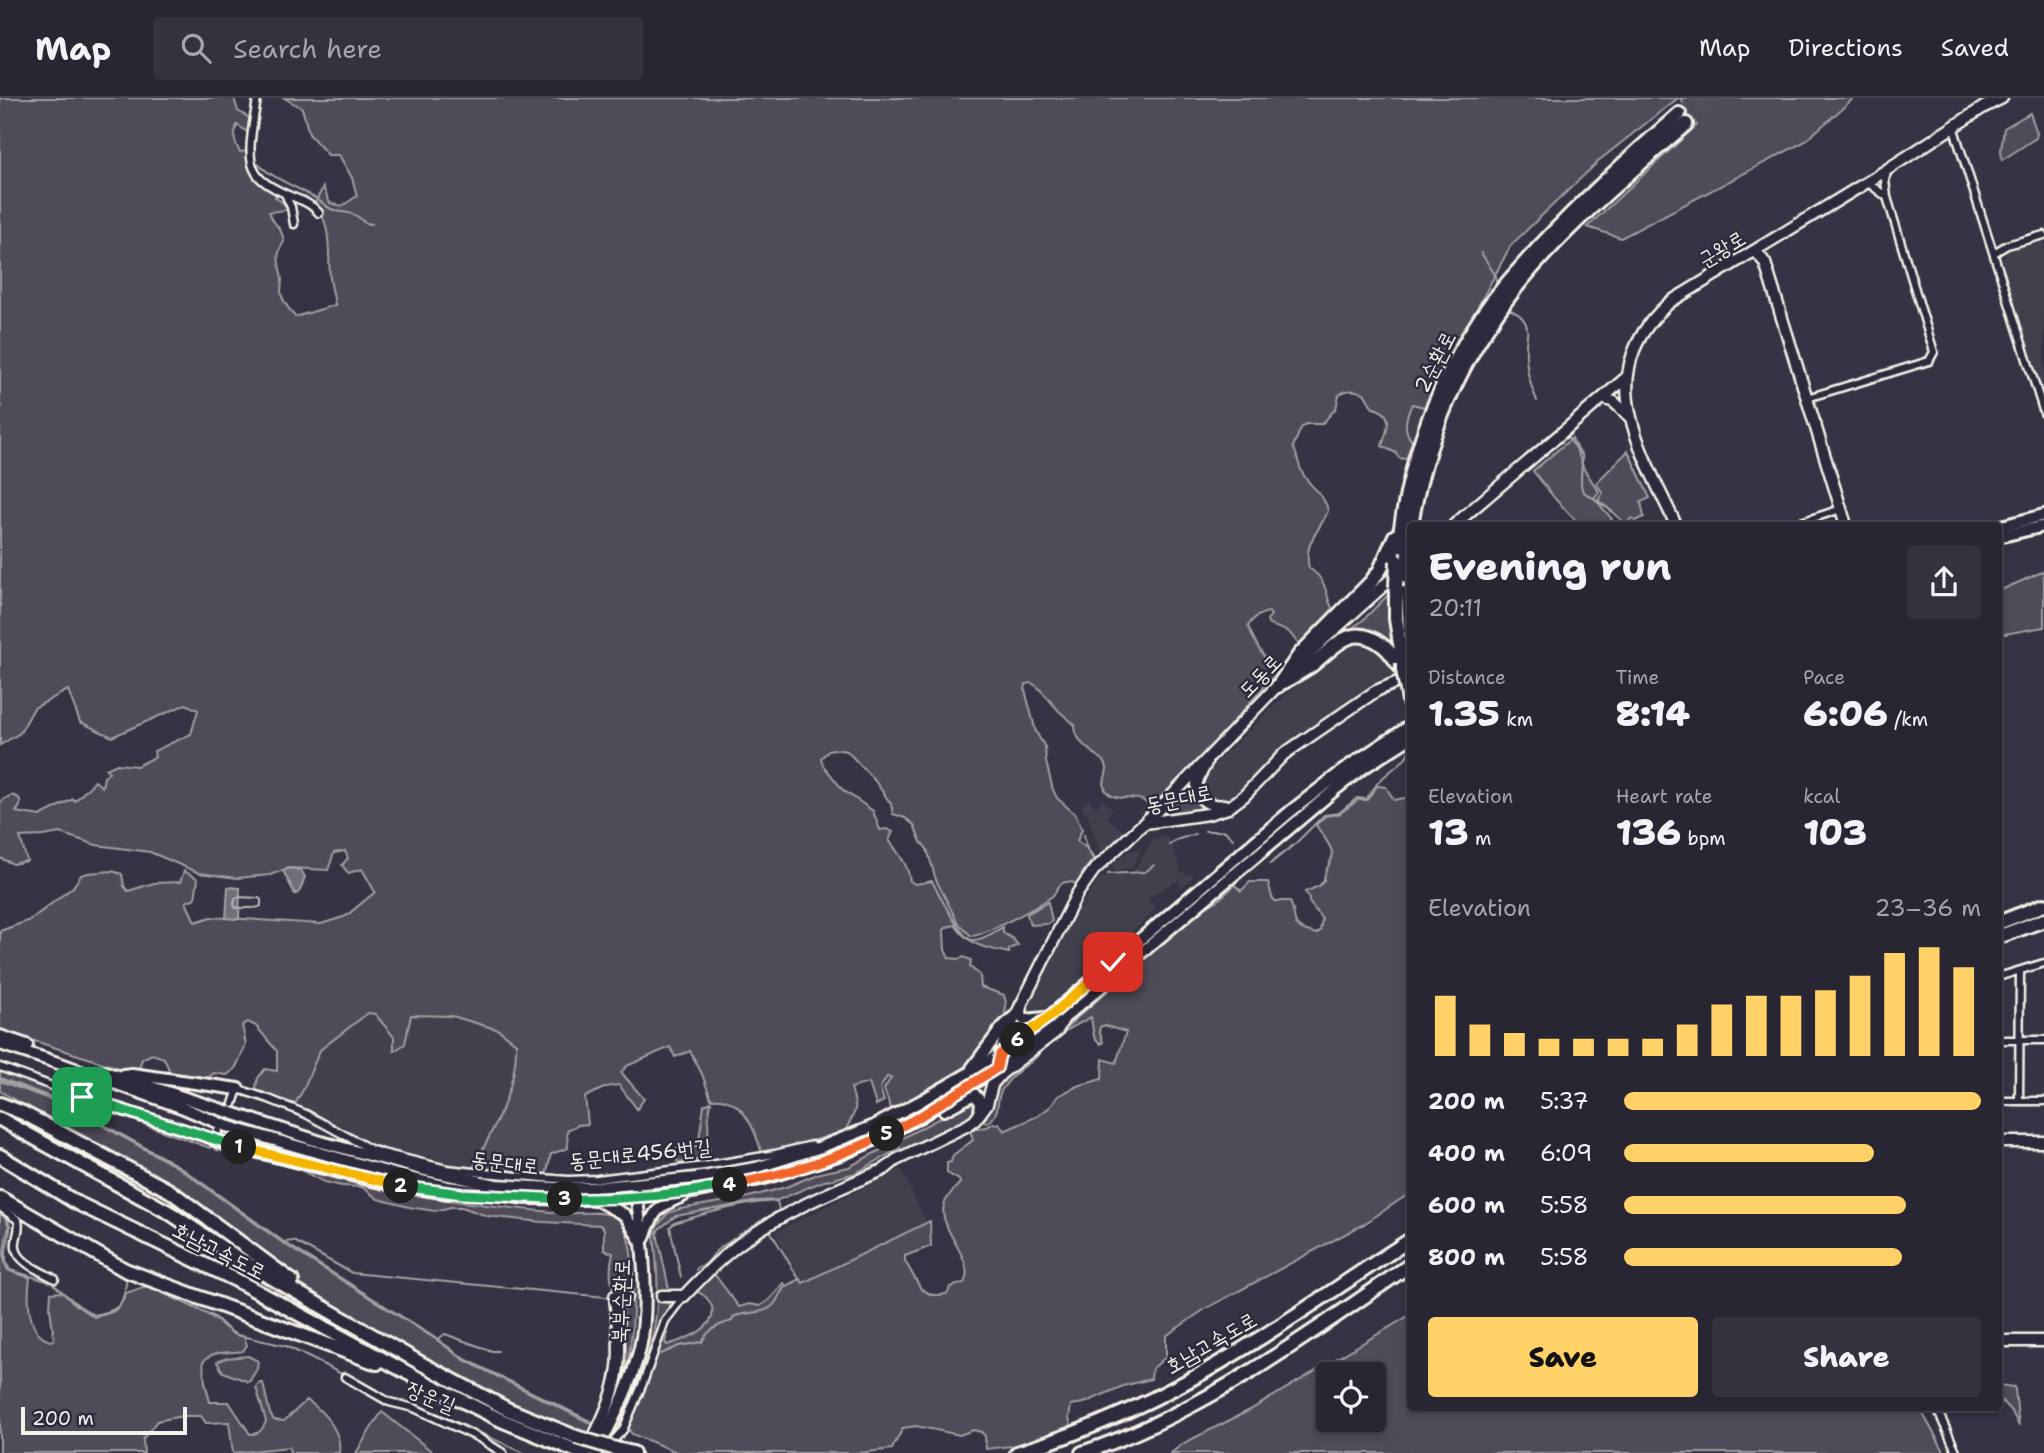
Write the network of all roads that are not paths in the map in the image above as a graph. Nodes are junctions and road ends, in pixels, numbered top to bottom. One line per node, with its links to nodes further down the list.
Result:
1 (257, 98): 6 (street)
2 (2002, 98): 3 (main road, 군왕로)
3 (1953, 126): 4 (main road, 군왕로); 12 (street)
4 (1889, 168): 5 (main road, 군왕로); 7 (street)
5 (1867, 182): 7 (street); 11 (main road, 군왕로)
6 (285, 194): 8 (street); 9 (street)
7 (1887, 197): 15 (street)
8 (319, 213)
9 (294, 224)
10 (2044, 235): 12 (street)
11 (1756, 251): 13 (main road, 군왕로); 15 (main road)
12 (1994, 253): 16 (street)
13 (1627, 377): 14 (main road); 17 (main road, 군왕로)
14 (1602, 398): 17 (main road); 22 (main road)
15 (1807, 398): 18 (main road)
16 (2044, 413)
17 (1630, 417): 23 (main road, 군왕로)
18 (1841, 509): 24 (street); 25 (main road)
19 (1403, 513): 21 (highway, 2순환로); 29 (highway, 2순환로); 32 (highway)
20 (2044, 515): 26 (main road)
21 (1412, 522)
22 (1457, 522)
23 (1675, 522)
24 (1801, 522)
25 (1845, 522)
26 (2002, 526)
27 (2044, 526): 28 (main road)
28 (2002, 536)
29 (1405, 558): 30 (highway, 2순환로, bridge); 31 (highway, 2순환로, bridge); 32 (main road, 도동로)
30 (1407, 577)
31 (1404, 669): 32 (highway); 33 (highway, 2순환로, bridge); 37 (main road, 동문대로)
32 (1278, 686): 36 (main road, 도동로)
33 (1407, 687)
34 (1407, 728): 48 (main road, 동문대로)
35 (1407, 740): 49 (main road, 동문대로)
36 (1209, 756): 37 (main road); 38 (main road, 도동로)
37 (1236, 803): 38 (main road, 동문대로)
38 (1144, 824): 46 (main road, 동문대로)
39 (2044, 905): 41 (highway)
40 (2044, 919): 42 (highway)
41 (2002, 921)
42 (2002, 935)
43 (2044, 963): 44 (street)
44 (2020, 971): 45 (street); 52 (street)
45 (2002, 975)
46 (1021, 1006): 47 (main road, 동문대로); 48 (main road)
47 (1014, 1017): 55 (main road, 동문대로); 58 (main road)
48 (1048, 1018): 55 (main road, 동문대로)
49 (1064, 1018): 57 (main road, 동문대로); 60 (main road)
50 (0, 1036): 59 (main road, 동문대로)
51 (2002, 1040): 52 (street)
52 (2020, 1040): 53 (street); 63 (street)
53 (2044, 1040)
54 (0, 1044): 79 (main road, 동문대로)
55 (1000, 1054): 57 (main road, 동문대로); 58 (main road, 동문대로)
56 (0, 1067): 71 (street)
57 (997, 1068): 60 (main road); 68 (main road, 동문대로)
58 (969, 1074): 70 (main road, 동문대로)
59 (116, 1076): 61 (main road); 77 (main road, 동문대로)
60 (992, 1086): 67 (main road)
61 (238, 1089): 66 (street); 75 (street, 동문대로456번길)
62 (2002, 1101): 63 (street)
63 (2019, 1101): 64 (street)
64 (2044, 1101)
65 (0, 1104): 94 (highway, 호남고속도로)
66 (233, 1104)
67 (980, 1113): 68 (main road); 91 (main road)
68 (919, 1117): 78 (main road, 동문대로)
69 (0, 1119): 94 (highway, 호남고속도로)
70 (886, 1119): 75 (street, 동문대로456번길); 76 (main road, 동문대로)
71 (217, 1135): 79 (main road)
72 (2002, 1142): 73 (main road)
73 (2044, 1142)
74 (0, 1156): 99 (highway, 호남고속도로)
75 (597, 1179): 77 (main road)
76 (635, 1184): 77 (main road, 동문대로); 80 (main road, 북부순환로)
77 (541, 1187)
78 (693, 1192): 80 (main road, 동문대로); 86 (main road)
79 (493, 1194): 82 (main road, 동문대로)
80 (637, 1196): 82 (main road, 동문대로); 86 (main road, 북부순환로)
81 (0, 1198): 99 (highway, 호남고속도로)
82 (595, 1199): 86 (main road)
83 (0, 1207): 89 (street)
84 (1407, 1233): 97 (highway)
85 (1407, 1242): 97 (highway, 호남고속도로)
86 (642, 1244): 104 (main road, 북부순환로)
87 (1407, 1267): 93 (highway, 호남고속도로)
88 (1407, 1276): 93 (highway)
89 (55, 1279)
90 (662, 1296): 91 (main road)
91 (684, 1296): 102 (street)
92 (627, 1297): 101 (main road)
93 (1361, 1299): 107 (highway, 호남고속도로)
94 (340, 1316): 101 (highway, 호남고속도로)
95 (2002, 1341): 96 (main road)
96 (2044, 1341)
97 (1230, 1357): 106 (highway, 호남고속도로)
98 (345, 1377): 103 (street, 장운길)
99 (421, 1380): 101 (highway, 호남고속도로)
100 (1938, 1411): 108 (street)
101 (579, 1448): 102 (highway, 호남고속도로, bridge)
102 (611, 1451): 105 (highway, 호남고속도로)
103 (503, 1453)
104 (596, 1453)
105 (633, 1453)
106 (1017, 1453)
107 (1082, 1453)
108 (1957, 1453)

